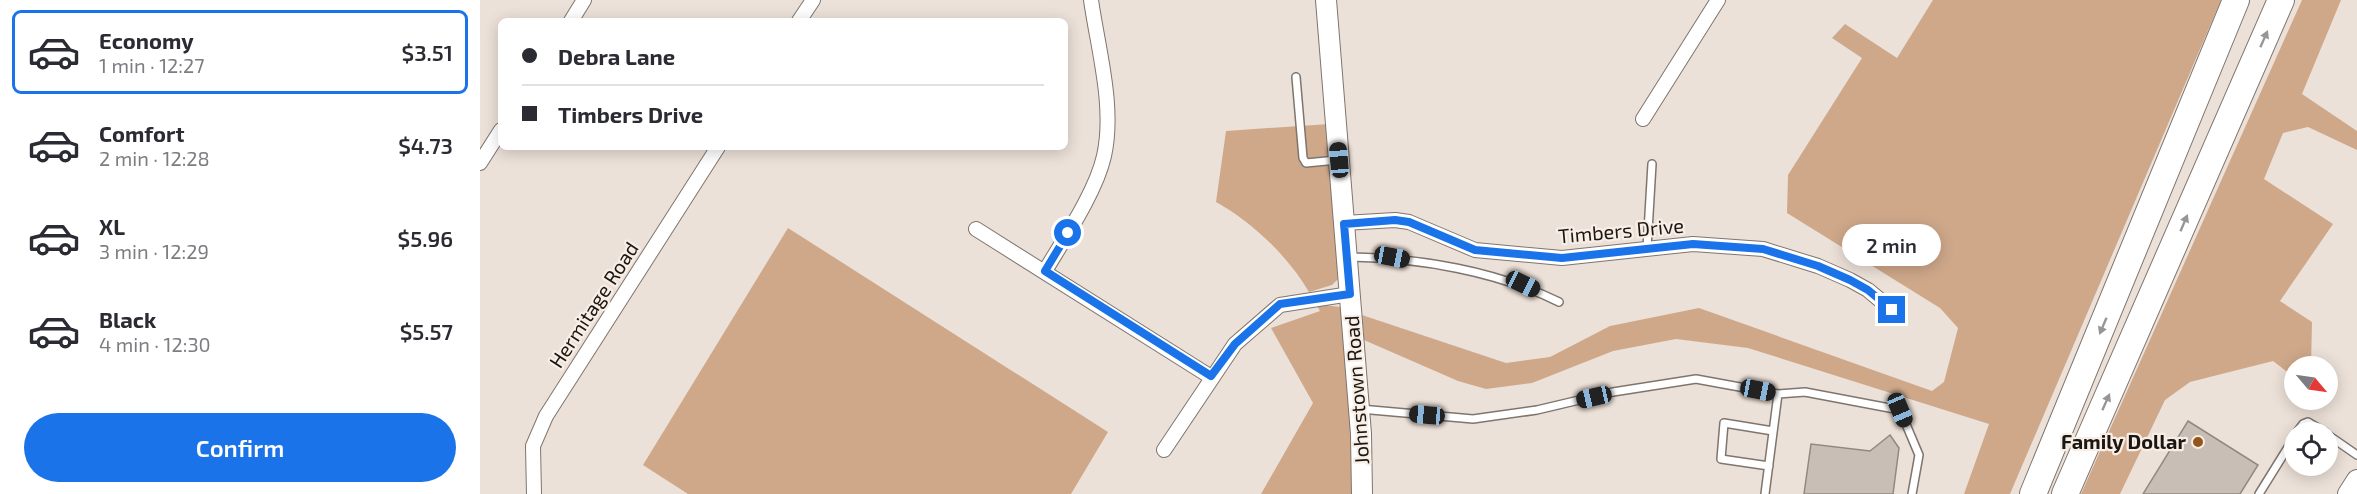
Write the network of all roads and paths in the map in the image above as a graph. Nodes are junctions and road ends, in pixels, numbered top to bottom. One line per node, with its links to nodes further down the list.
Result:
1 (584, 0): 9 (street)
2 (813, 0): 10 (street)
3 (1091, 0): 22 (street)
4 (1326, 0): 15 (main road, Johnstown Road)
5 (1718, 0): 12 (street)
6 (2236, 0): 23 (highway)
7 (2255, 0): 23 (highway)
8 (2281, 0): 42 (highway, one-way to 8)
9 (573, 18)
10 (801, 18)
11 (1296, 77): 15 (lane)
12 (1643, 119)
13 (498, 135): 16 (street)
14 (716, 150): 37 (street, Hermitage Road)
15 (1339, 160): 18 (main road, Johnstown Road)
16 (480, 163)
17 (1652, 164): 20 (lane)
18 (1344, 224): 20 (street, Timbers Drive); 21 (main road, Johnstown Road)
19 (976, 229): 22 (street)
20 (1647, 248): 26 (street, Timbers Drive)
21 (1347, 257): 24 (main road, Johnstown Road); 25 (lane)
22 (1045, 271): 27 (street)
23 (2126, 272): 41 (highway, one-way to 41)
24 (1350, 294): 27 (street); 29 (main road, Johnstown Road)
25 (1559, 302)
26 (1892, 310)
27 (1211, 376): 32 (street)
28 (1778, 394): 29 (lane); 30 (lane); 40 (lane)
29 (1359, 408): 38 (main road, Johnstown Road)
30 (1773, 431): 35 (lane); 35 (lane)
31 (2338, 443): 34 (lane)
32 (1164, 450)
33 (2284, 453): 43 (lane)
34 (2357, 455)
35 (1769, 466): 39 (lane)
36 (2357, 480): 44 (main road)
37 (534, 494)
38 (1362, 494)
39 (1765, 494)
40 (1912, 494)
41 (2033, 494)
42 (2065, 494)
43 (2259, 494)
44 (2348, 494)

